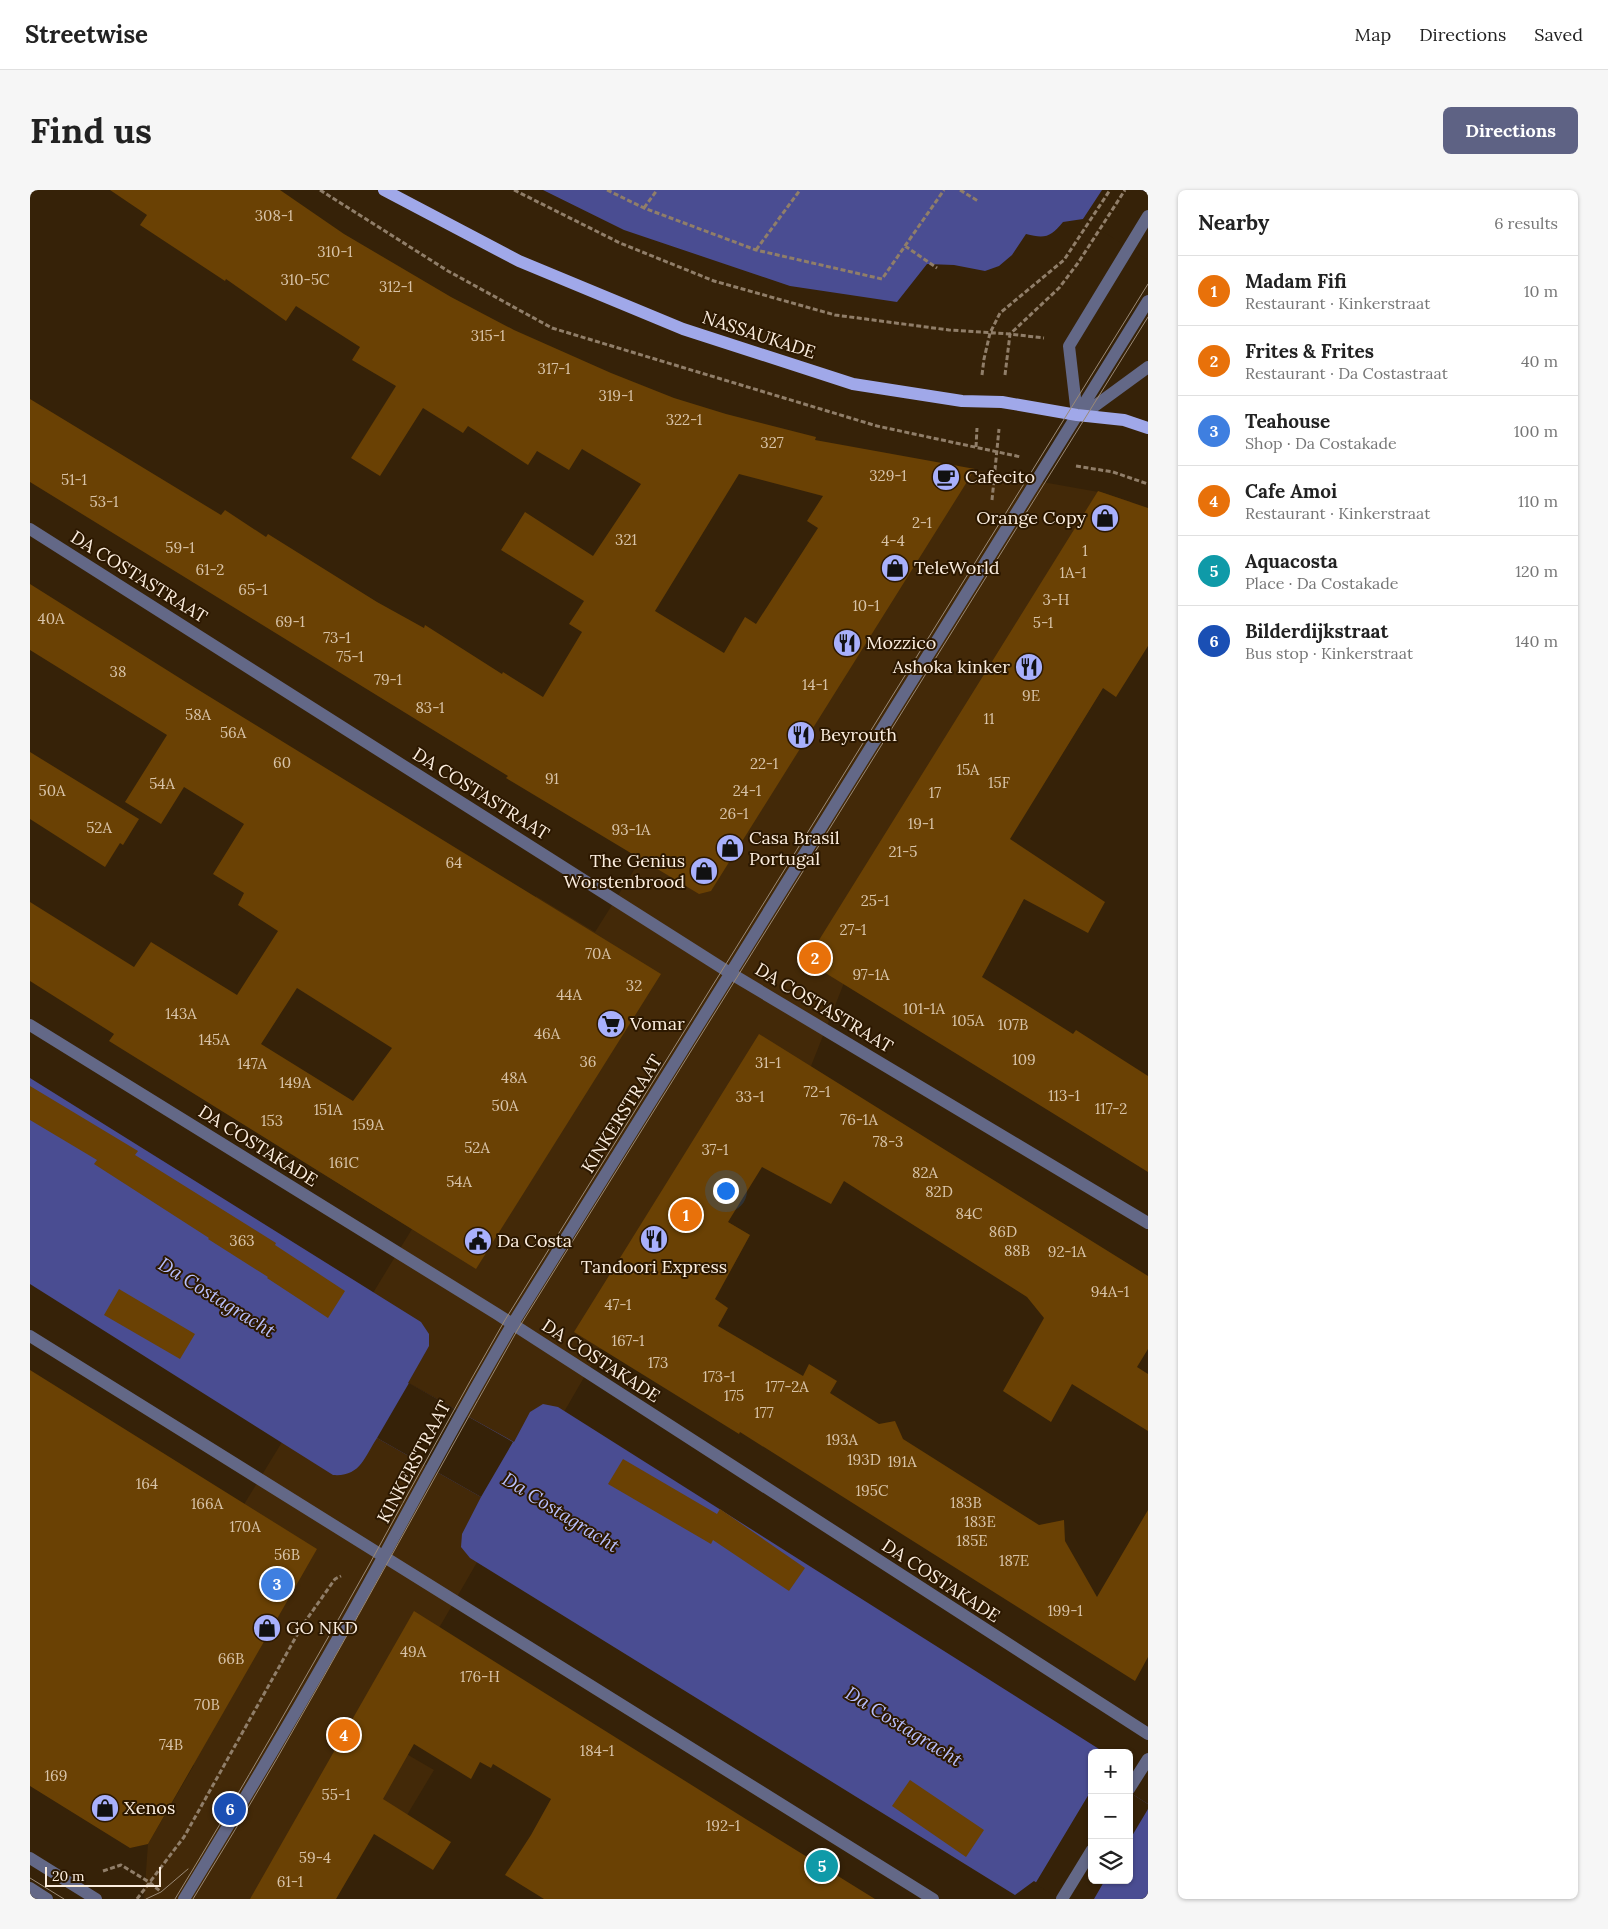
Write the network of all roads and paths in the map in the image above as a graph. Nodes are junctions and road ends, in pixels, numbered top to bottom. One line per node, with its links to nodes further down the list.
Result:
1 (384, 190): 21 (main road, NASSAUKADE)
2 (514, 190): 18 (path)
3 (607, 190): 11 (path)
4 (658, 190): 11 (path)
5 (800, 190): 15 (path)
6 (944, 190): 14 (path)
7 (960, 190): 10 (path)
8 (1110, 190): 18 (path)
9 (1124, 190): 13 (path)
10 (978, 201)
11 (644, 208): 15 (path)
12 (1148, 216): 19 (street)
13 (1099, 229)
14 (905, 246): 15 (path); 16 (path)
15 (756, 250)
16 (937, 268)
17 (1148, 301): 21 (street, KINKERSTRAAT)
18 (990, 333): 19 (path)
19 (1069, 346): 21 (street)
20 (1148, 367): 21 (street, KINKERSTRAAT)
21 (1077, 415): 22 (main road, NASSAUKADE); 23 (street, KINKERSTRAAT)
22 (1148, 428)
23 (1048, 461): 24 (path); 26 (street, KINKERSTRAAT)
24 (1148, 484)
25 (30, 529): 26 (street, DA COSTASTRAAT)
26 (730, 972): 28 (street, DA COSTASTRAAT); 29 (street, KINKERSTRAAT)
27 (30, 1026): 29 (street, DA COSTAKADE)
28 (1148, 1222)
29 (512, 1325): 31 (street, KINKERSTRAAT); 32 (street, DA COSTAKADE)
30 (30, 1336): 31 (street)
31 (383, 1557): 38 (path); 44 (street, KINKERSTRAAT); 45 (street)
32 (1148, 1734)
33 (1148, 1759): 34 (street)
34 (1133, 1782)
35 (1088, 1857): 46 (street)
36 (30, 1858): 42 (street)
37 (121, 1865): 38 (path)
38 (149, 1882): 40 (path); 43 (path)
39 (30, 1888): 41 (street)
40 (166, 1896)
41 (48, 1899)
42 (96, 1899)
43 (137, 1899)
44 (184, 1899)
45 (933, 1899)
46 (1062, 1899)

